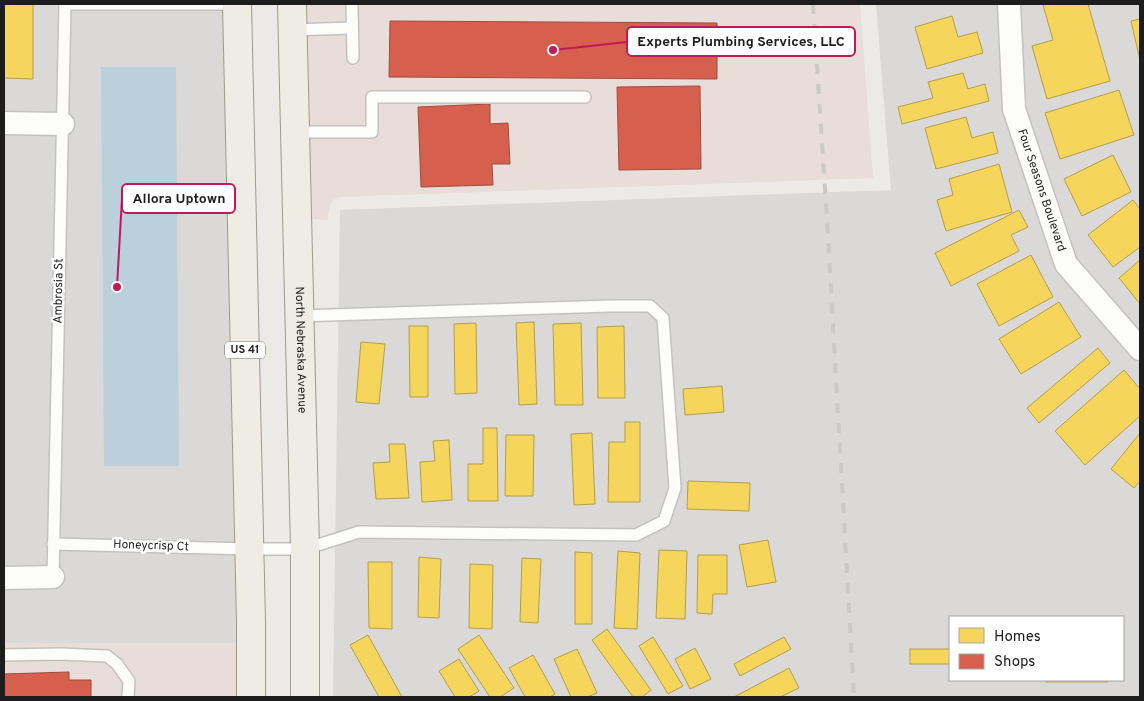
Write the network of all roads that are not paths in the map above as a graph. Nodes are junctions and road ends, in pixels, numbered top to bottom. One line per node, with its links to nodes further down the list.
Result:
1 (65, 4): 2 (lane); 10 (lane, Ambrosia St)
2 (238, 4): 15 (main road, US 41)
3 (352, 4): 6 (lane)
4 (1009, 4): 13 (street, Four Seasons Boulevard)
5 (292, 17): 6 (lane); 11 (main road, North Nebraska Avenue)
6 (352, 28): 7 (lane)
7 (353, 58)
8 (585, 97): 11 (lane)
9 (4, 123): 10 (street)
10 (63, 124): 14 (lane, Ambrosia St)
11 (294, 132): 12 (main road, North Nebraska Avenue)
12 (299, 316): 16 (main road, North Nebraska Avenue); 16 (lane, Honeycrisp Ct)
13 (1140, 349)
14 (53, 544): 15 (lane, Honeycrisp Ct); 17 (lane, Ambrosia St)
15 (249, 549): 16 (lane, Honeycrisp Ct); 21 (main road, US 41)
16 (305, 549): 22 (main road, North Nebraska Avenue)
17 (53, 577): 18 (street)
18 (4, 578)
19 (4, 655): 20 (lane)
20 (128, 697)
21 (251, 697)
22 (305, 697)

